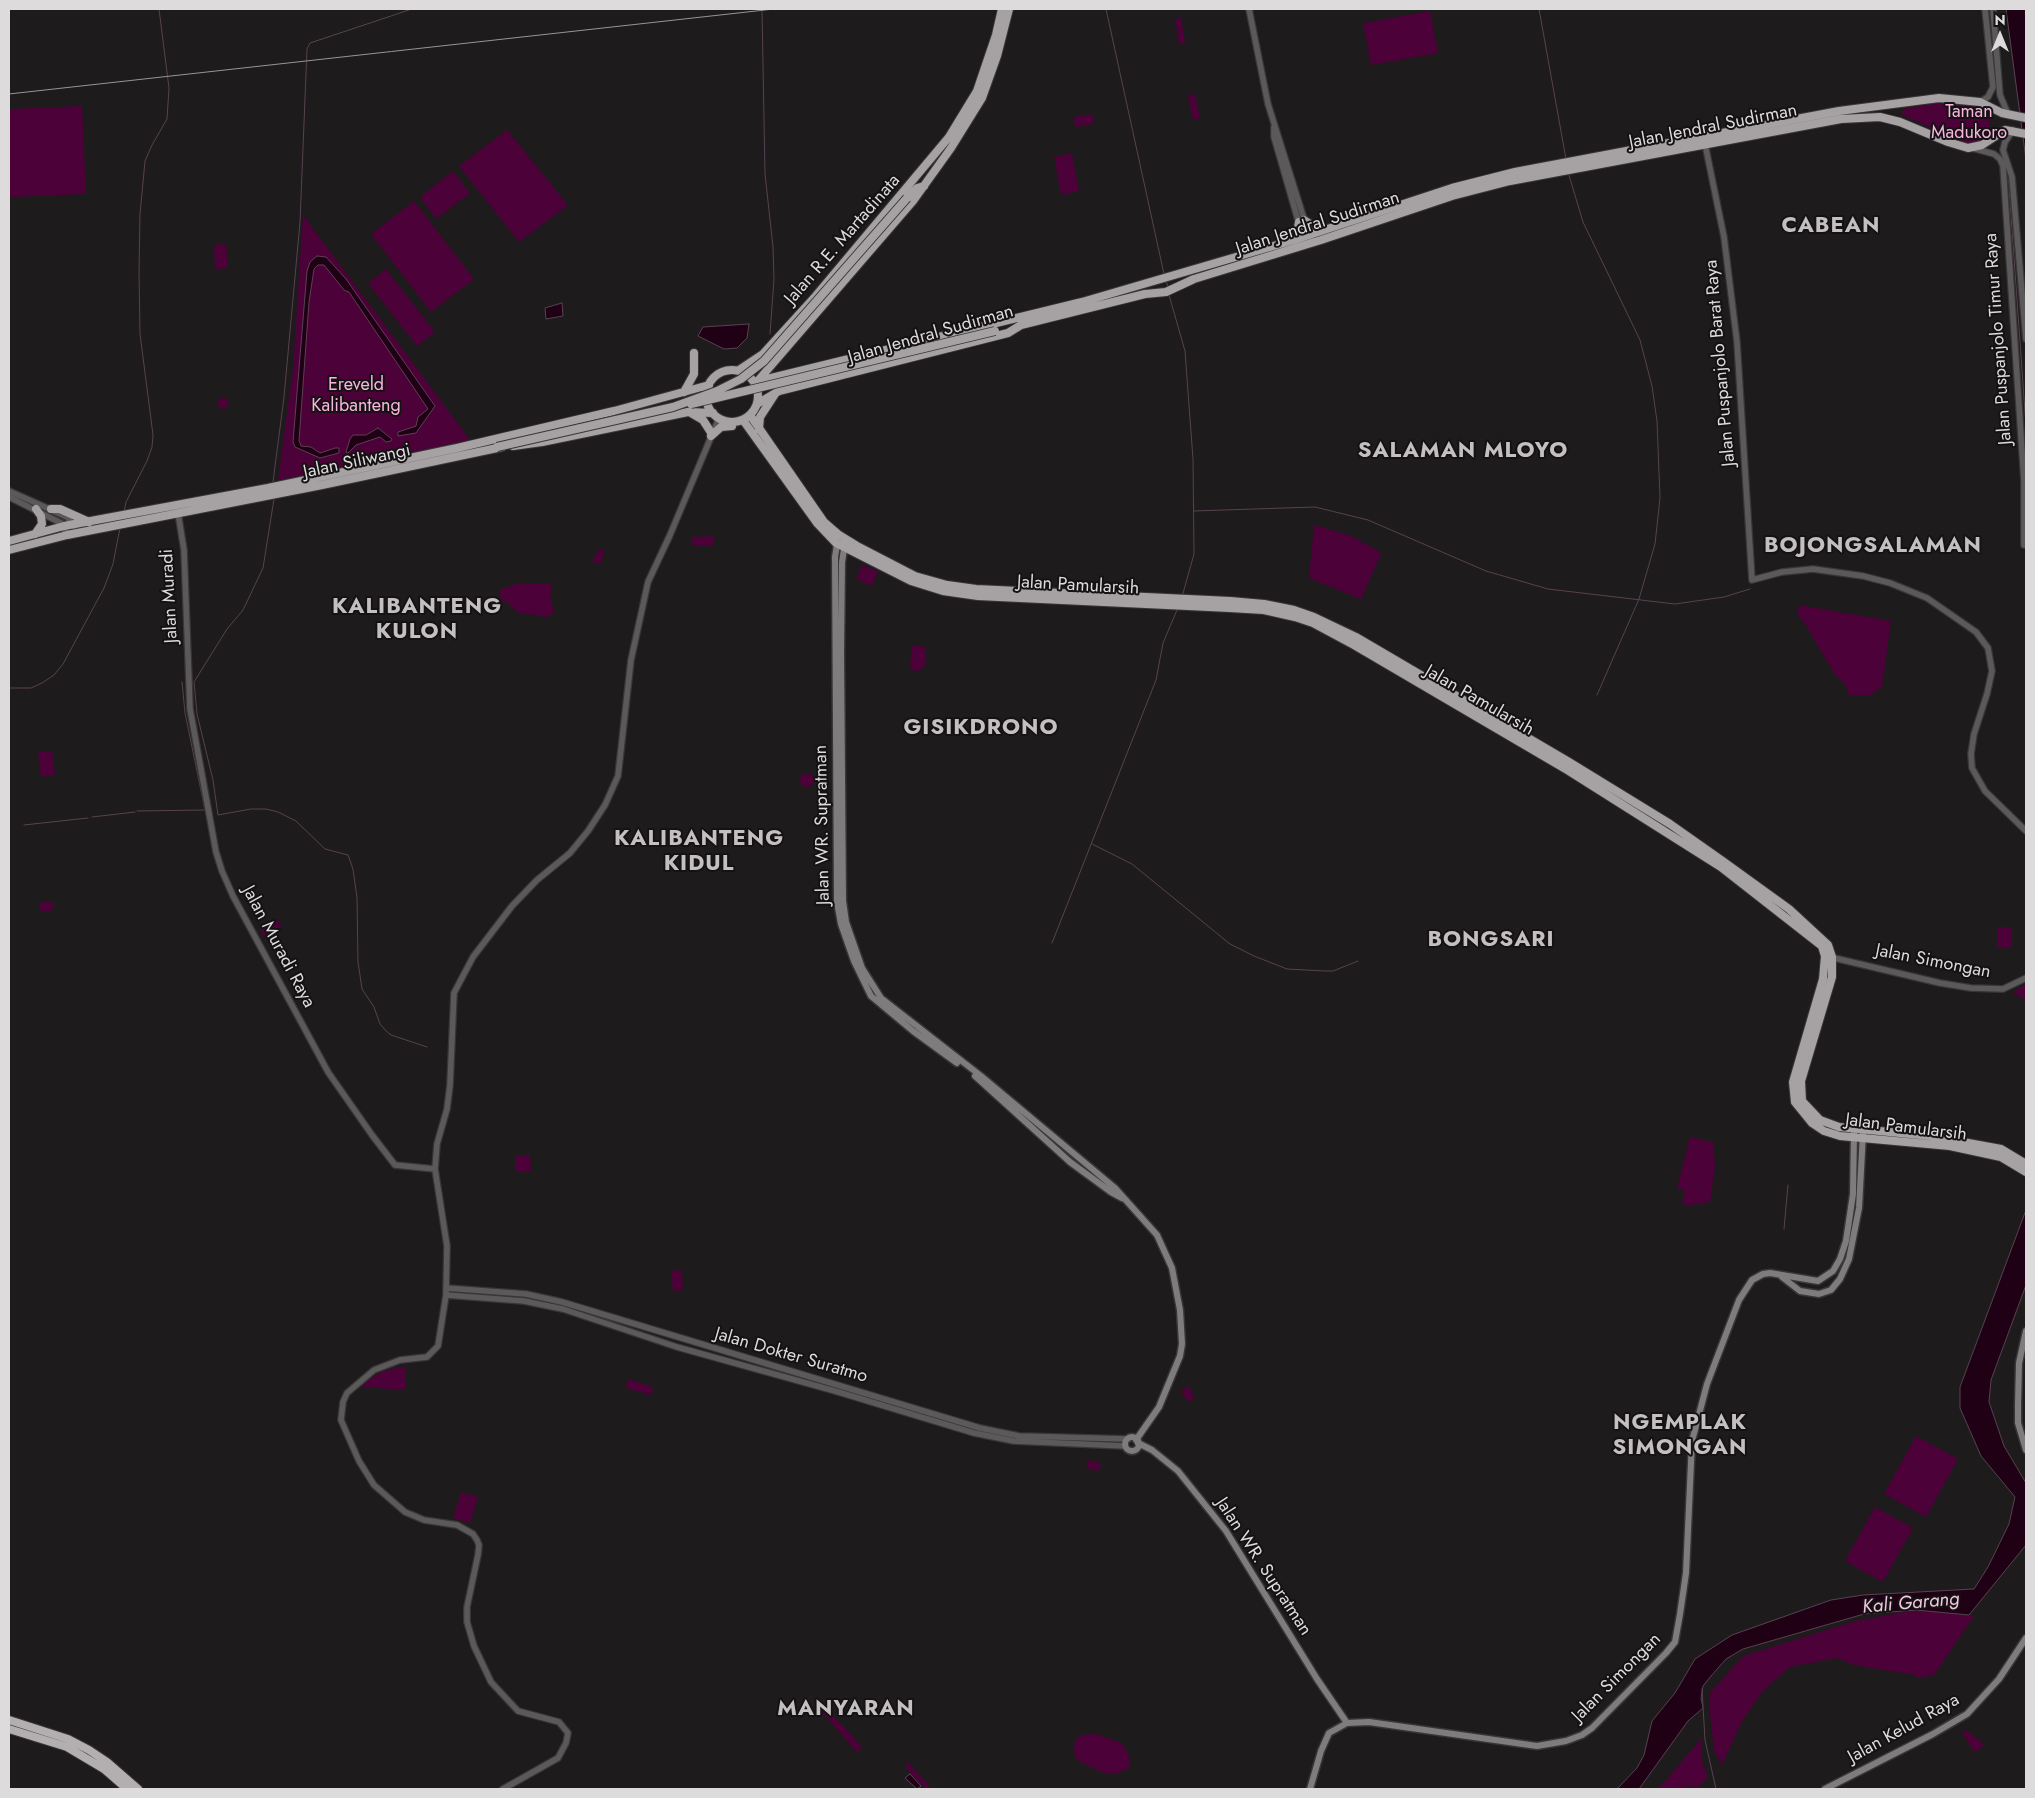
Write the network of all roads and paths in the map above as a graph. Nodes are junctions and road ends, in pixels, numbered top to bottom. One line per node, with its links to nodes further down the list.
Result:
1 (1002, 9): 10 (highway)
2 (1010, 9): 10 (highway)
3 (1250, 9): 17 (street)
4 (1985, 9): 6 (street)
5 (1993, 9): 8 (street)
6 (1980, 102): 7 (highway, Jalan Jendral Sudirman); 8 (highway, Jalan Jendral Sudirman)
7 (1900, 104): 11 (highway); 18 (highway, Jalan Jendral Sudirman)
8 (2012, 116): 9 (highway, Jalan Jendral Sudirman)
9 (2026, 118)
10 (963, 122): 16 (highway, Jalan R.E. Martadinata); 23 (highway, Jalan R.E. Martadinata)
11 (1900, 122): 14 (highway, Jalan Jendral Sudirman); 15 (highway, Jalan Jendral Sudirman)
12 (2013, 130): 13 (highway); 15 (highway); 21 (street)
13 (2026, 134)
14 (1706, 144): 19 (highway, Jalan Jendral Sudirman); 61 (street, Jalan Puspanjolo Barat Raya)
15 (1972, 148): 20 (street, Jalan Puspanjolo Timur Raya)
16 (924, 186): 24 (highway, Jalan R.E. Martadinata); 36 (highway, bridge)
17 (1301, 221): 18 (highway); 19 (highway); 19 (street)
18 (1321, 231): 19 (highway, Jalan Jendral Sudirman)
19 (1305, 240): 22 (highway, Jalan Jendral Sudirman); 29 (highway, Jalan Jendral Sudirman)
20 (2009, 259): 21 (street); 40 (street, Jalan Puspanjolo Timur Raya)
21 (2019, 259): 25 (street)
22 (1021, 325): 32 (highway, Jalan Jendral Sudirman); 36 (highway, bridge)
23 (782, 332): 24 (highway); 28 (highway, Jalan R.E. Martadinata)
24 (794, 339): 27 (highway, Jalan R.E. Martadinata)
25 (2026, 339)
26 (694, 352): 33 (highway)
27 (775, 361): 29 (highway); 30 (highway, Jalan R.E. Martadinata)
28 (739, 370): 30 (highway); 31 (highway)
29 (784, 376): 30 (highway, Jalan Jendral Sudirman)
30 (755, 384): 35 (highway)
31 (709, 385): 33 (highway, Jalan Siliwangi); 38 (highway)
32 (779, 391): 35 (highway, Jalan Jendral Sudirman); 41 (highway)
33 (683, 393): 34 (highway, Jalan Siliwangi)
34 (667, 398): 36 (highway); 44 (highway, Jalan Siliwangi)
35 (757, 404): 39 (highway)
36 (675, 410): 37 (highway); 44 (highway, Jalan Siliwangi, bridge)
37 (688, 412): 38 (highway); 42 (highway)
38 (716, 415): 39 (highway); 42 (street)
39 (747, 417): 41 (highway, Jalan Pamularsih)
40 (2022, 429): 58 (street, Jalan Puspanjolo Timur Raya)
41 (756, 432): 42 (highway); 57 (highway, Jalan Pamularsih)
42 (712, 435): 67 (street)
43 (9, 491): 47 (street)
44 (273, 491): 48 (highway, Jalan Siliwangi); 49 (highway, Jalan Siliwangi)
45 (9, 497): 46 (street)
46 (36, 509): 52 (street); 54 (highway)
47 (52, 509): 50 (highway); 53 (street)
48 (178, 513): 49 (highway, Jalan Siliwangi); 60 (street, Jalan Muradi)
49 (131, 518): 51 (highway, Jalan Siliwangi)
50 (90, 522): 51 (highway, Jalan Siliwangi); 53 (highway, Jalan Siliwangi)
51 (114, 522): 53 (highway, Jalan Siliwangi)
52 (64, 526): 53 (highway, Jalan Siliwangi); 54 (highway, Jalan Siliwangi); 55 (street)
53 (75, 529): 55 (highway, Jalan Siliwangi)
54 (35, 534): 56 (highway, Jalan Siliwangi)
55 (66, 535): 59 (highway, Jalan Siliwangi)
56 (9, 541)
57 (841, 542): 62 (highway, Jalan Pamularsih); 73 (main road, Jalan WR. Supratman)
58 (2025, 544)
59 (9, 550)
60 (188, 679): 67 (street, Jalan Muradi Raya)
61 (2026, 831)
62 (1828, 956): 63 (street, Jalan Simongan); 64 (highway, Jalan Pamularsih)
63 (2026, 978)
64 (1854, 1133): 65 (highway, Jalan Pamularsih); 68 (main road, Jalan Simongan)
65 (1863, 1133): 66 (highway, Jalan Pamularsih); 68 (main road)
66 (2025, 1167)
67 (435, 1169): 69 (street)
68 (1782, 1277): 78 (main road, Jalan Simongan)
69 (446, 1291): 71 (street, Jalan Dokter Suratmo); 82 (street)
70 (2026, 1331): 75 (main road)
71 (1008, 1438): 72 (street, Jalan Dokter Suratmo); 74 (street, Jalan Dokter Suratmo)
72 (1128, 1439): 73 (main road); 74 (main road)
73 (1137, 1441): 74 (main road); 78 (main road, Jalan WR. Supratman)
74 (1125, 1446)
75 (2026, 1450)
76 (2026, 1638): 84 (main road, Jalan Kelud Raya)
77 (9, 1720): 81 (highway)
78 (1347, 1723): 83 (main road)
79 (9, 1729): 80 (highway)
80 (127, 1789)
81 (138, 1789)
82 (503, 1789)
83 (1310, 1789)
84 (1825, 1789)

